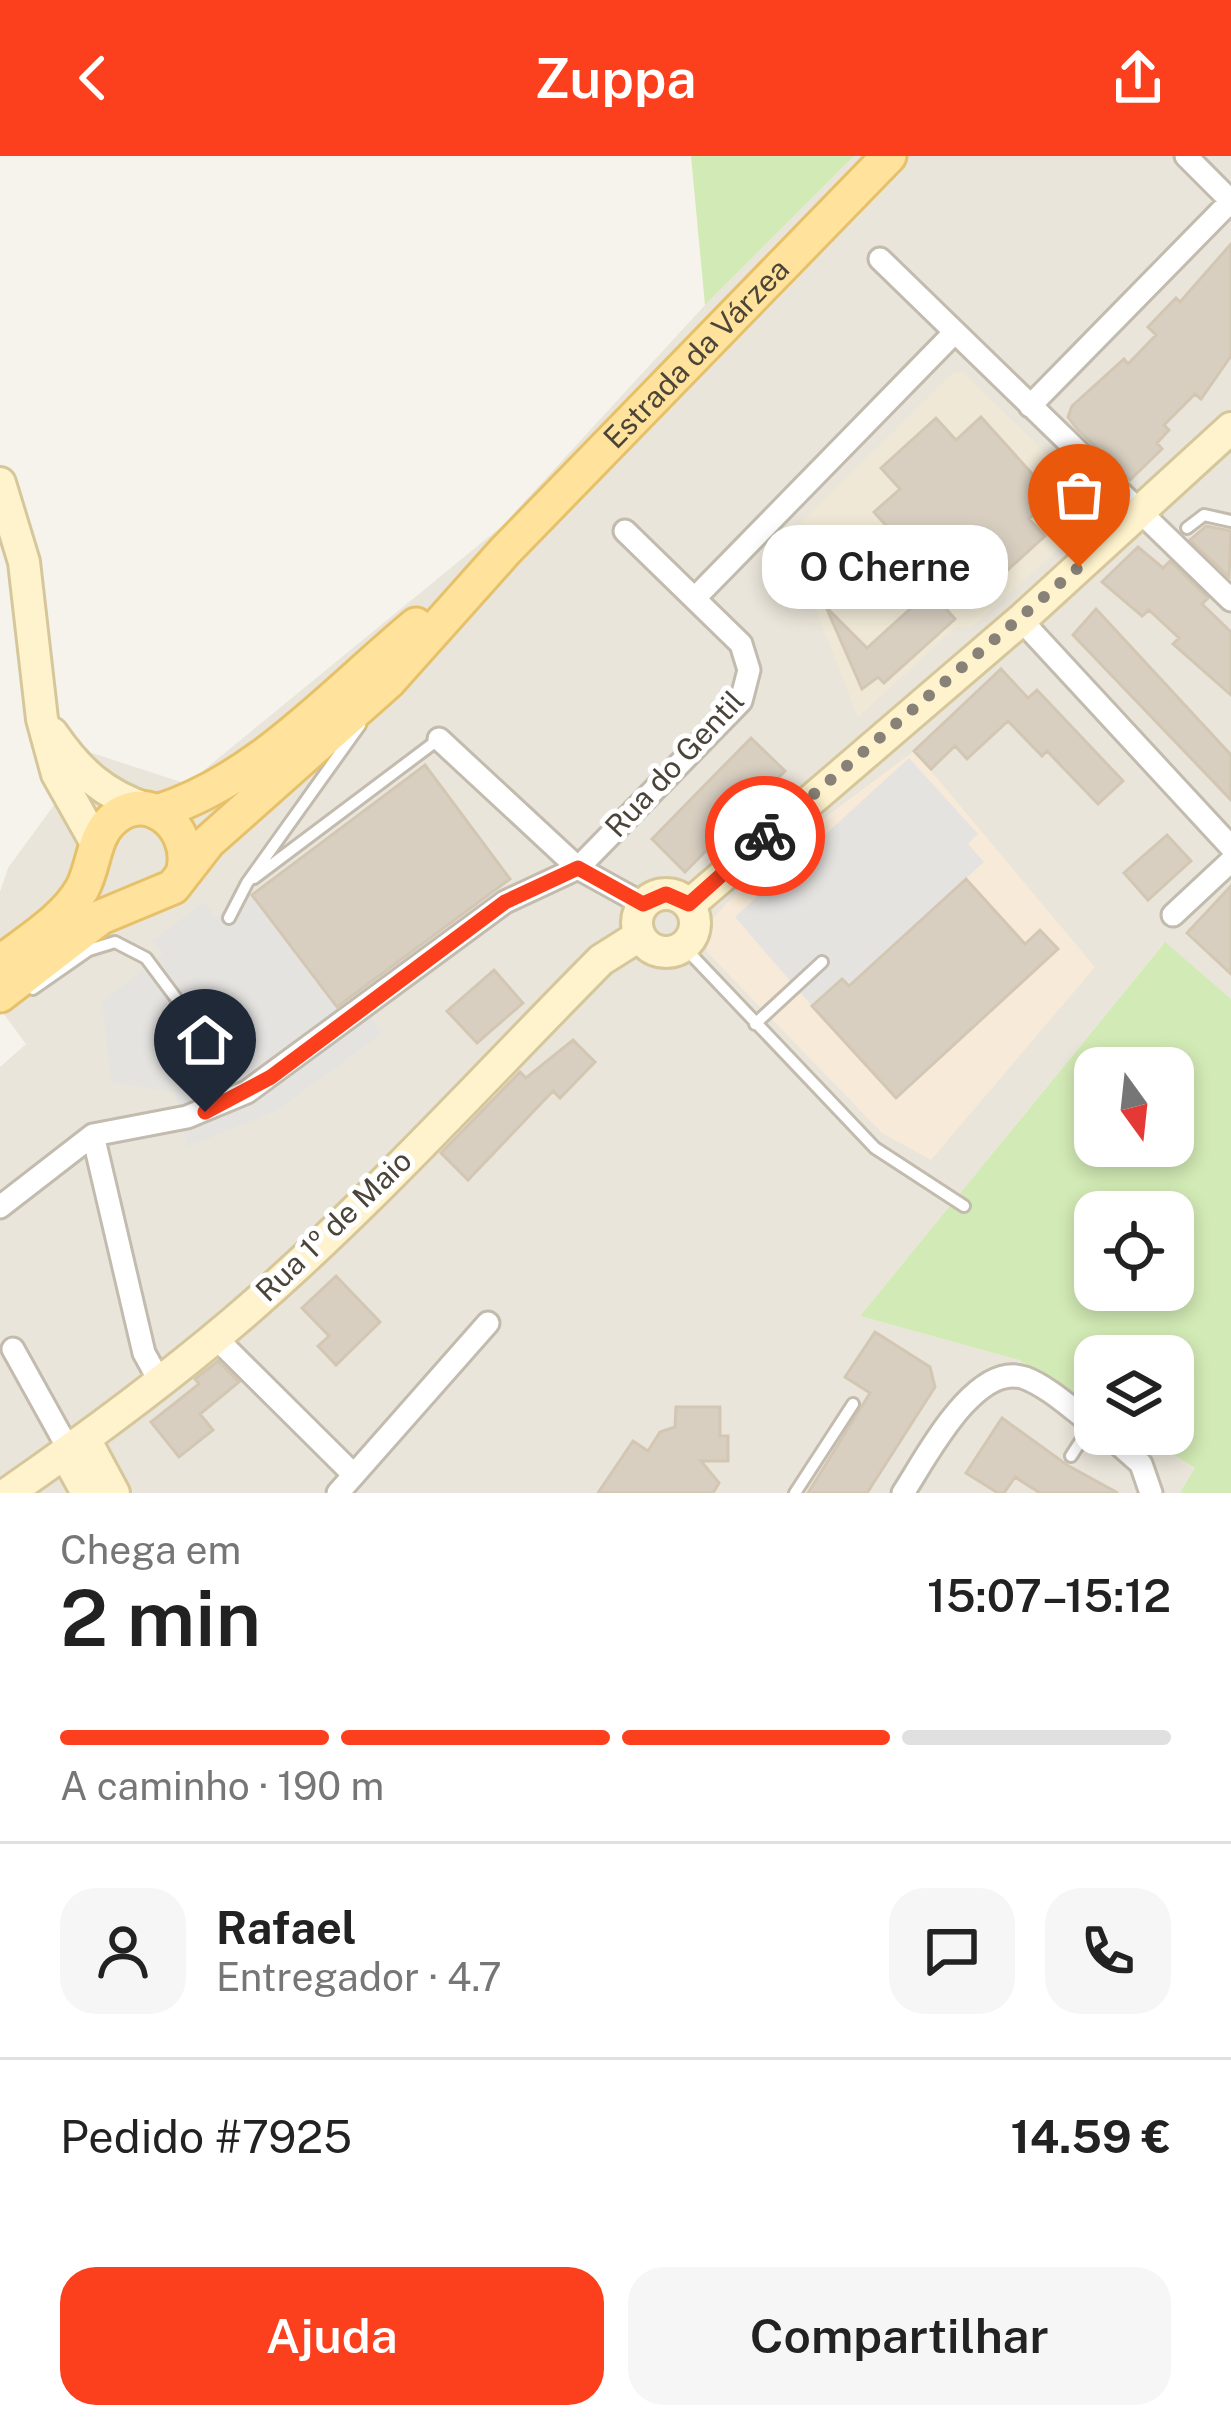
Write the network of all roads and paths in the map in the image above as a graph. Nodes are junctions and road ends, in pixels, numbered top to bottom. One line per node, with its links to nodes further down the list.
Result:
1 (889, 156): 13 (main road, Estrada da Várzea)
2 (1186, 156): 3 (street)
3 (1231, 201): 6 (street)
4 (880, 260): 5 (street)
5 (955, 332): 6 (street); 14 (street)
6 (1030, 406): 9 (street)
7 (1231, 428): 9 (street)
8 (0, 483): 18 (street)
9 (1137, 513): 15 (street); 16 (street)
10 (1231, 521): 11 (lane)
11 (1187, 528)
12 (625, 532): 14 (street, Rua do Gentil)
13 (506, 551): 17 (main road, Estrada da Várzea); 20 (main road, Estrada da Várzea)
14 (695, 598): 23 (street, Rua do Gentil)
15 (1231, 600)
16 (1021, 620): 22 (street); 28 (street)
17 (388, 682): 24 (main road, Estrada da Várzea); 25 (lane)
18 (42, 718): 20 (street); 21 (street)
19 (439, 739): 23 (street); 25 (lane)
20 (152, 810): 21 (main road, Estrada da Várzea); 24 (main road)
21 (96, 851): 26 (main road); 34 (main road, Estrada da Várzea)
22 (1230, 861): 29 (street)
23 (578, 868): 27 (street, Rua do Gentil); 39 (street)
24 (184, 869): 26 (main road, Estrada da Várzea)
25 (247, 884): 30 (lane)
26 (143, 900): 35 (main road, Estrada da Várzea)
27 (643, 904): 28 (street); 31 (street)
28 (689, 904): 32 (street)
29 (1173, 915)
30 (229, 918)
31 (639, 936): 32 (street); 43 (street, Rua 1º de Maio)
32 (684, 946): 38 (lane)
33 (822, 962): 38 (lane)
34 (0, 963)
35 (0, 994)
36 (0, 1011): 37 (lane)
37 (190, 1017)
38 (755, 1024): 40 (lane)
39 (93, 1135): 41 (street); 45 (street)
40 (964, 1206)
41 (0, 1207)
42 (488, 1323): 52 (street)
43 (215, 1337): 45 (street, Rua 1º de Maio); 52 (street)
44 (13, 1349): 48 (street)
45 (160, 1382): 48 (street, Rua 1º de Maio)
46 (853, 1404): 57 (lane)
47 (1074, 1411): 58 (street)
48 (73, 1448): 53 (street, Rua 1º de Maio); 54 (street); 55 (street)
49 (1074, 1453): 51 (lane)
50 (1130, 1455): 59 (street)
51 (1071, 1456)
52 (353, 1475): 56 (street)
53 (8, 1493)
54 (86, 1493)
55 (114, 1493)
56 (338, 1493)
57 (794, 1493)
58 (903, 1493)
59 (1151, 1493)

